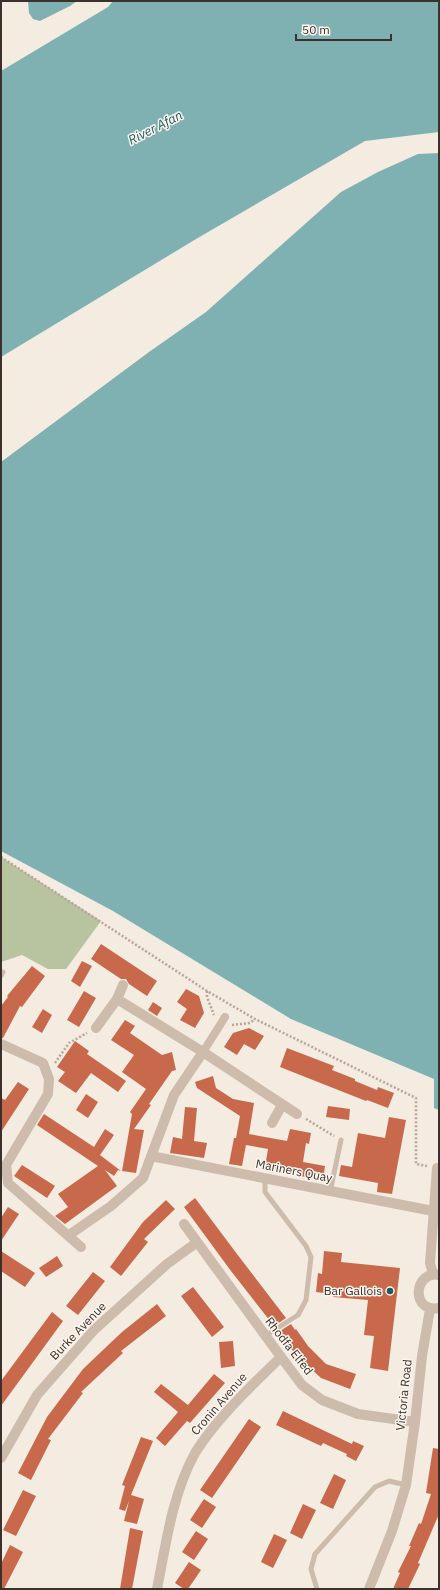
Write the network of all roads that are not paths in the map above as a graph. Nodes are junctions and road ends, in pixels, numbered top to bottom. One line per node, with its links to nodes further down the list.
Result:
1 (123, 985): 2 (street)
2 (117, 999): 4 (street); 6 (street)
3 (226, 1017): 6 (street)
4 (96, 1028)
5 (1, 1044): 18 (street)
6 (203, 1052): 7 (street); 11 (street)
7 (282, 1105): 8 (street); 9 (street)
8 (297, 1114)
9 (272, 1123)
10 (341, 1140): 14 (lane)
11 (151, 1156): 13 (street, Mariners Quay); 18 (street)
12 (438, 1166): 15 (street, Victoria Road)
13 (265, 1180): 14 (street, Mariners Quay); 23 (lane)
14 (330, 1192): 16 (street, Mariners Quay)
15 (437, 1193): 16 (street, Victoria Road)
16 (433, 1211): 21 (street, Victoria Road)
17 (184, 1224): 19 (street, Rhodfa Elfed)
18 (69, 1235): 20 (street)
19 (196, 1242): 23 (street, Rhodfa Elfed); 26 (street, Burke Avenue)
20 (81, 1247)
21 (436, 1275): 22 (street, Victoria Road)
22 (435, 1308): 25 (street, Victoria Road)
23 (265, 1336): 24 (street, Rhodfa Elfed)
24 (281, 1358): 25 (street, Rhodfa Elfed); 28 (street, Cronin Avenue)
25 (415, 1422): 27 (street, Victoria Road)
26 (1, 1458)
27 (406, 1485): 29 (lane); 30 (street, Victoria Road)
28 (157, 1589)
29 (317, 1589)
30 (369, 1589)

